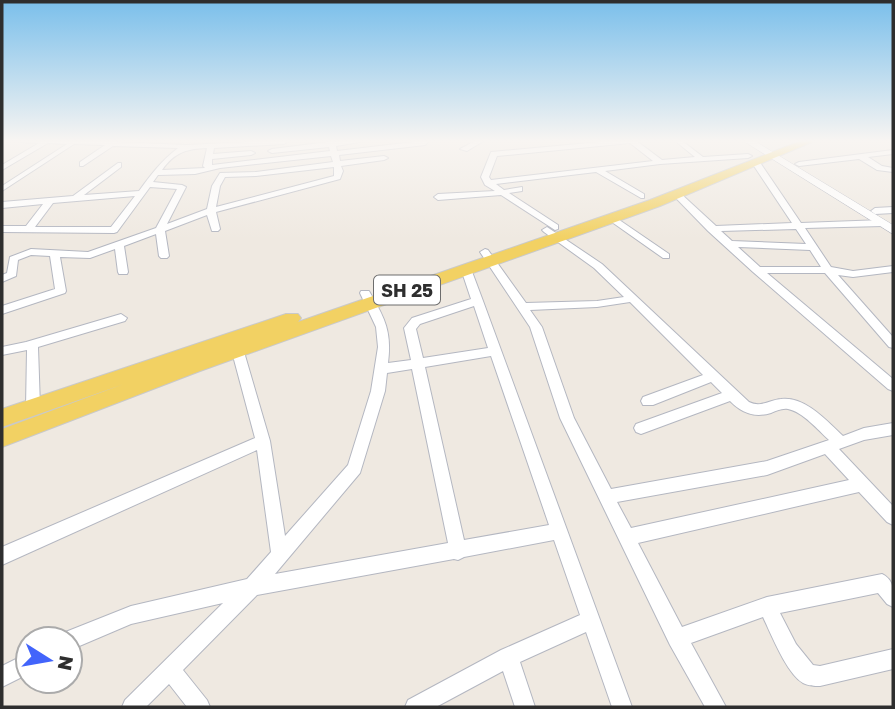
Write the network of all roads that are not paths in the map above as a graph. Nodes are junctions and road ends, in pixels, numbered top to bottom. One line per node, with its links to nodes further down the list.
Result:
1 (27, 173): 15 (street)
2 (107, 173): 25 (street)
3 (155, 173): 17 (street)
4 (259, 173): 29 (street)
5 (336, 173): 29 (street)
6 (487, 173): 16 (street)
7 (572, 173): 16 (street)
8 (603, 173): 23 (street)
9 (702, 173): 23 (main road)
10 (718, 173): 22 (main road, SH 25)
11 (776, 173): 33 (street)
12 (805, 173): 32 (street)
13 (814, 173): 30 (street)
14 (2, 176): 15 (street)
15 (21, 177): 18 (street)
16 (488, 183): 21 (street)
17 (146, 184): 20 (street); 34 (street)
18 (2, 189)
19 (519, 189): 21 (street)
20 (139, 193): 25 (street); 36 (street)
21 (500, 193): 24 (street); 39 (street)
22 (676, 194): 31 (main road, SH 25); 38 (street)
23 (641, 196): 39 (main road)
24 (438, 197)
25 (75, 198): 26 (street)
26 (50, 201): 27 (street); 36 (street)
27 (2, 205)
28 (893, 210): 30 (street)
29 (210, 211): 34 (street); 37 (street)
30 (874, 211): 32 (street)
31 (611, 218): 39 (main road, SH 25); 46 (street)
32 (890, 225): 33 (street)
33 (797, 226): 38 (street); 42 (street)
34 (160, 228): 41 (street); 44 (street)
35 (2, 229): 36 (street)
36 (29, 229)
37 (215, 229)
38 (711, 229): 40 (street)
39 (553, 231): 45 (main road, SH 25); 54 (street)
40 (728, 244): 42 (street); 49 (street)
41 (119, 246): 43 (street); 51 (street)
42 (812, 247): 50 (street)
43 (55, 254): 52 (street); 57 (street)
44 (164, 256)
45 (488, 257): 47 (main road, SH 25); 53 (main road); 56 (street)
46 (666, 257)
47 (466, 269): 53 (main road, SH 25); 55 (street)
48 (893, 269): 50 (street)
49 (757, 270): 50 (street); 67 (street)
50 (828, 270): 59 (street)
51 (123, 272)
52 (2, 279)
53 (368, 298): 63 (main road, SH 25); 65 (street); 70 (main road)
54 (630, 299): 56 (street); 66 (street)
55 (478, 301): 62 (street); 64 (street)
56 (524, 307): 78 (street)
57 (2, 310)
58 (121, 318): 60 (street)
59 (893, 344)
60 (26, 346): 61 (street); 70 (street)
61 (2, 351)
62 (495, 351): 64 (street); 80 (street)
63 (238, 352): 74 (main road, SH 25); 75 (street)
64 (418, 363): 65 (street); 82 (street)
65 (382, 369): 84 (street)
66 (713, 376): 68 (street); 69 (street)
67 (893, 386)
68 (731, 395): 72 (street); 76 (street)
69 (648, 401)
70 (33, 407): 71 (main road)
71 (2, 418)
72 (641, 428)
73 (893, 429): 76 (street)
74 (2, 438)
75 (263, 441): 83 (street); 84 (street)
76 (834, 445): 77 (street); 78 (street)
77 (863, 484): 79 (street); 81 (street)
78 (608, 497): 81 (street)
79 (893, 517)
80 (557, 532): 82 (street); 88 (street)
81 (628, 537): 90 (street)
82 (458, 552): 85 (street)
83 (2, 556)
84 (280, 556): 85 (street)
85 (252, 587): 89 (street); 93 (street)
86 (890, 587): 87 (street)
87 (767, 606): 90 (street); 92 (street)
88 (589, 621): 91 (street); 98 (street)
89 (84, 634)
90 (677, 638): 99 (street)
91 (508, 657): 96 (street); 97 (street)
92 (893, 659)
93 (170, 668): 94 (street); 95 (street)
94 (132, 707)
95 (200, 707)
96 (415, 707)
97 (525, 707)
98 (622, 707)
99 (716, 707)

